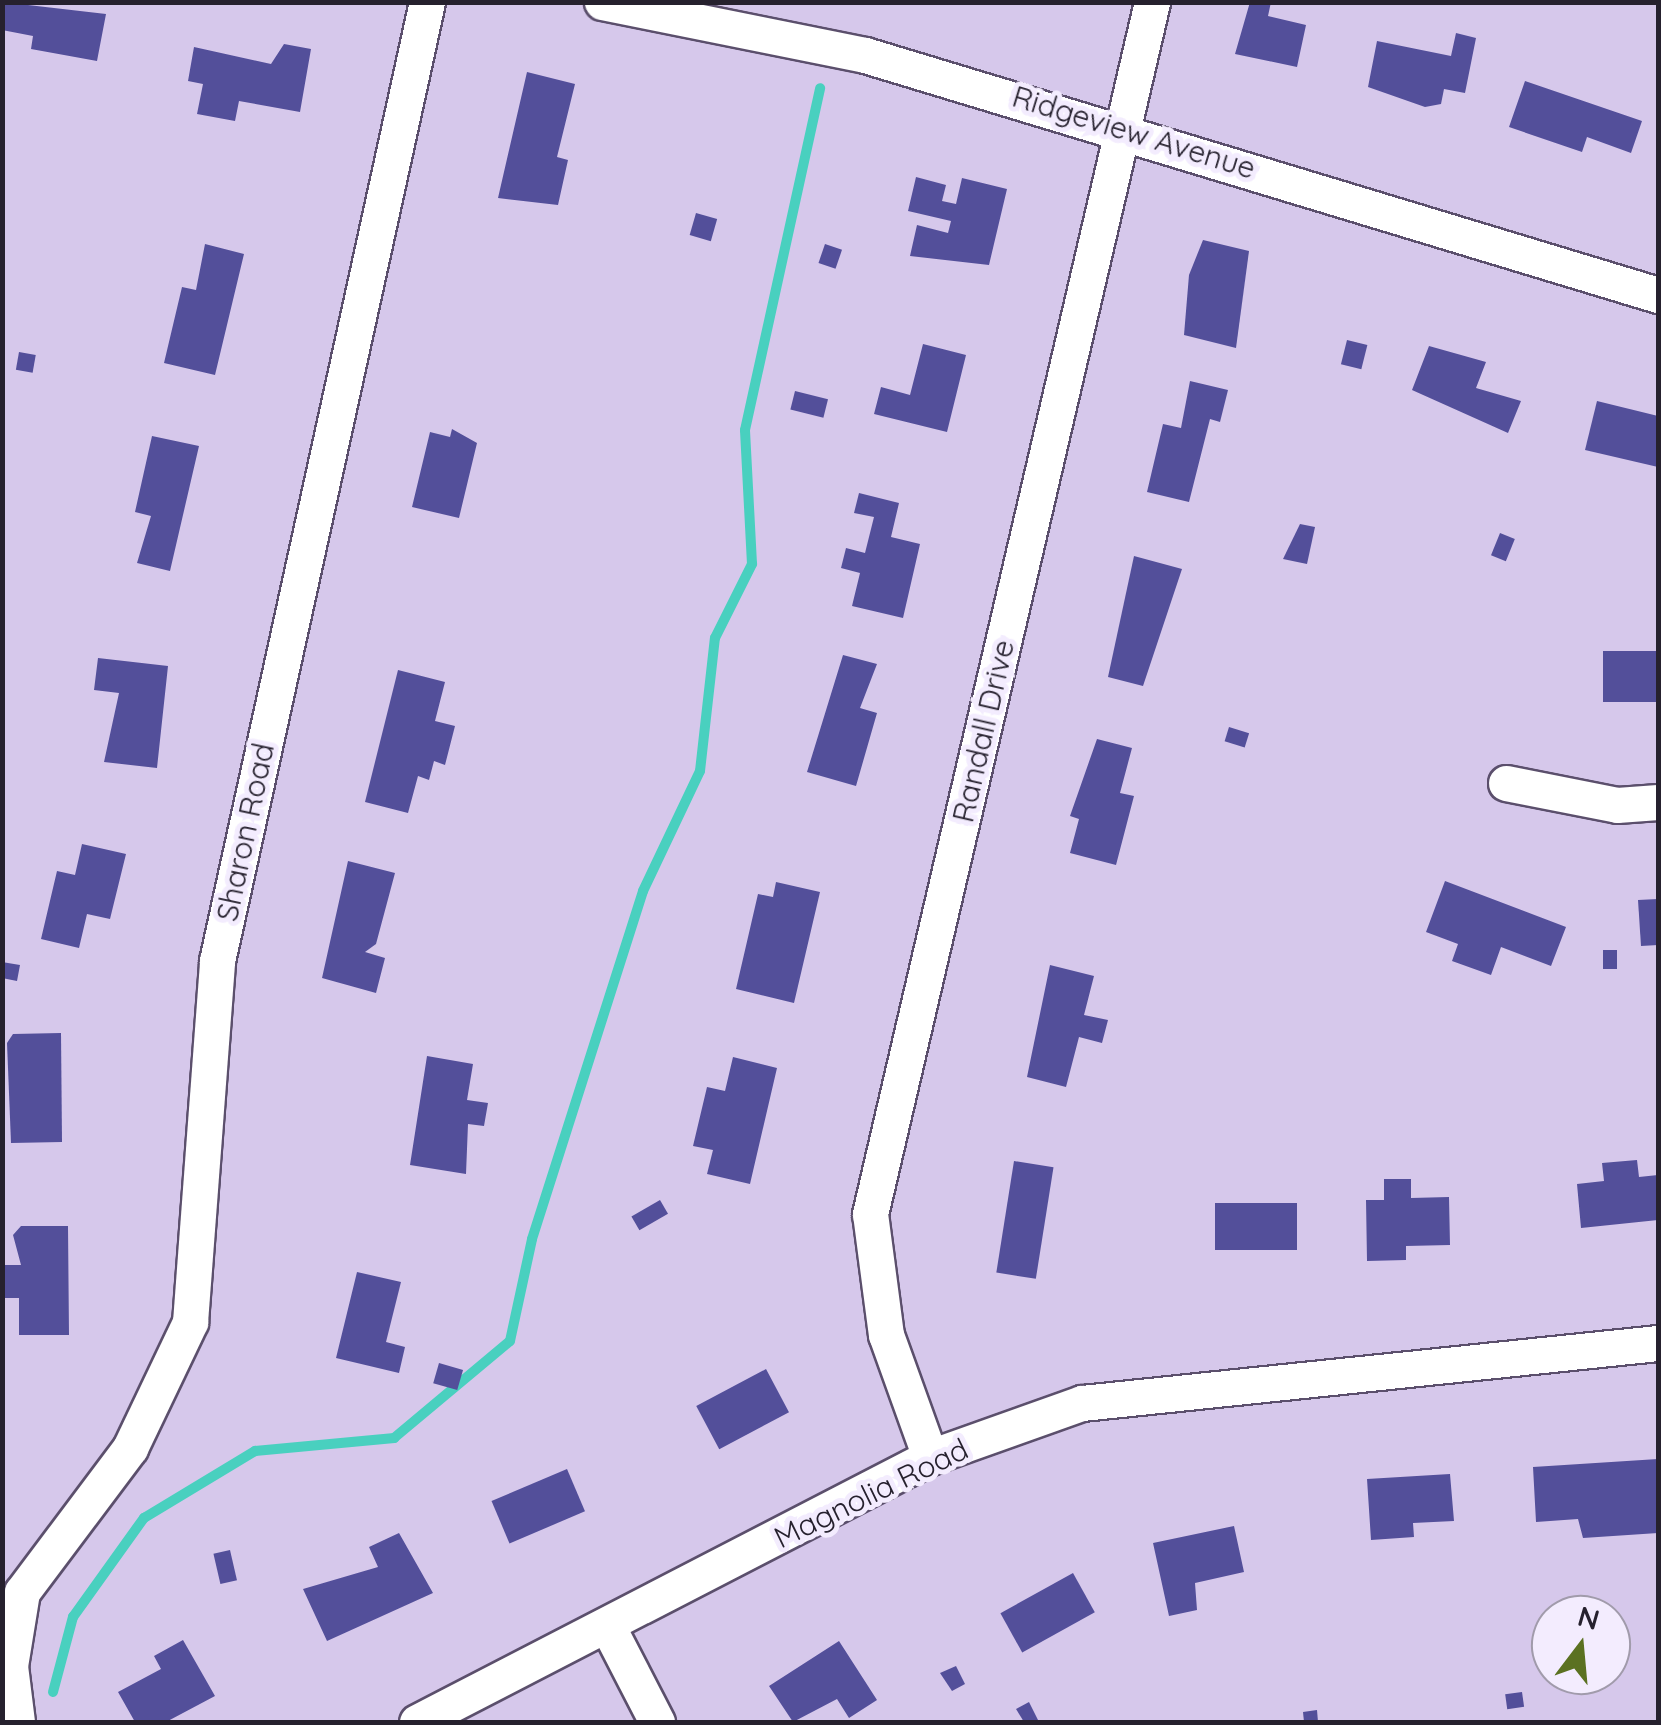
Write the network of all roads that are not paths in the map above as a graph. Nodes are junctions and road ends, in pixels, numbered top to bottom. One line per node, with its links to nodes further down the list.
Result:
1 (427, 2): 11 (street, Sharon Road)
2 (602, 2): 4 (street, Ridgeview Avenue)
3 (1152, 2): 4 (street, Randall Drive)
4 (1123, 126): 5 (street, Ridgeview Avenue); 9 (street, Randall Drive)
5 (1658, 295)
6 (1506, 783): 7 (street)
7 (1658, 802)
8 (1658, 1343): 9 (street, Magnolia Road)
9 (930, 1458): 10 (street, Magnolia Road)
10 (609, 1628): 12 (street, Magnolia Road); 13 (street)
11 (17, 1722)
12 (417, 1722)
13 (657, 1722)

